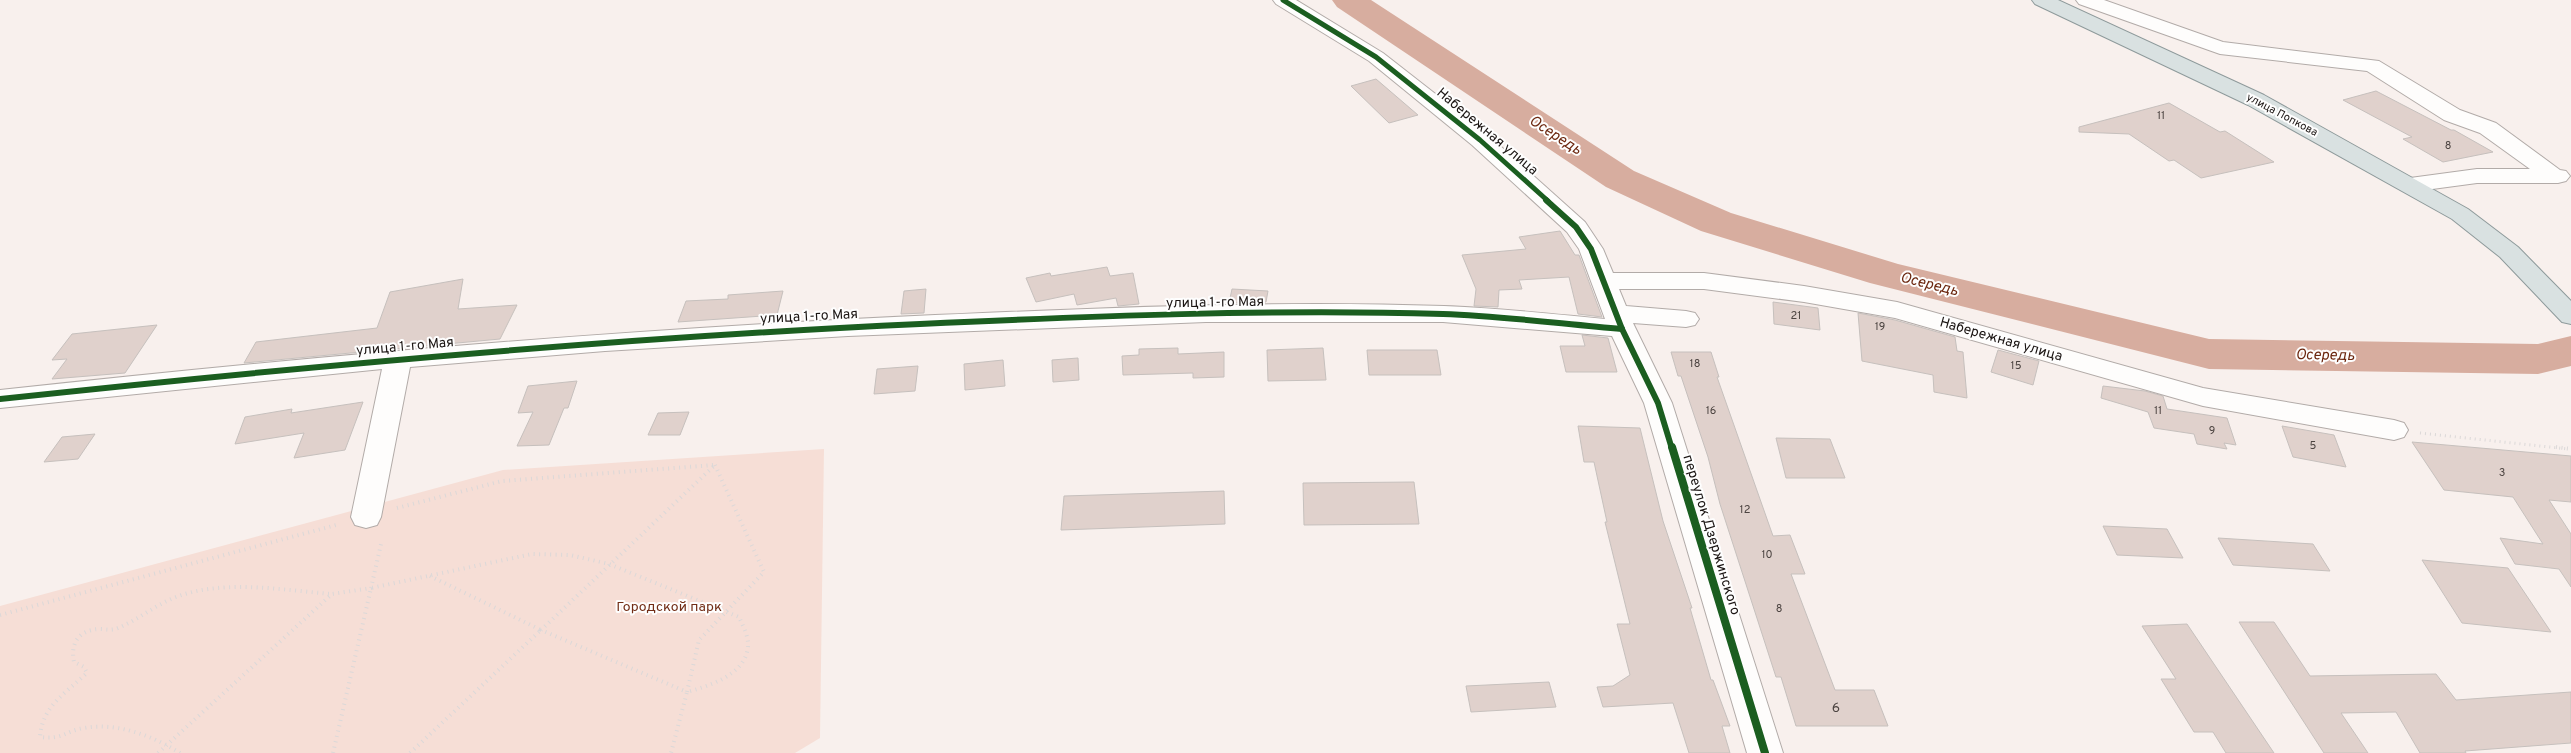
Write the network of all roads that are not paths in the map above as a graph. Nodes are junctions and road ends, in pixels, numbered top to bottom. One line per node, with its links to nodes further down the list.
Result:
1 (1283, 0): 6 (street, Набережная улица)
2 (2042, 0): 5 (main road, улица Попкова)
3 (2086, 0): 4 (street)
4 (2563, 176): 5 (street)
5 (2410, 185): 7 (main road, улица Попкова)
6 (1604, 281): 9 (street, Набережная улица); 12 (street, Набережная улица)
7 (2571, 316)
8 (1686, 319): 9 (street, улица 1-го Мая)
9 (1619, 321): 10 (street, улица 1-го Мая); 14 (street, переулок Дзержинского)
10 (398, 360): 11 (street, улица 1-го Мая); 13 (street)
11 (0, 399)
12 (2394, 430)
13 (366, 517)
14 (1765, 753)

